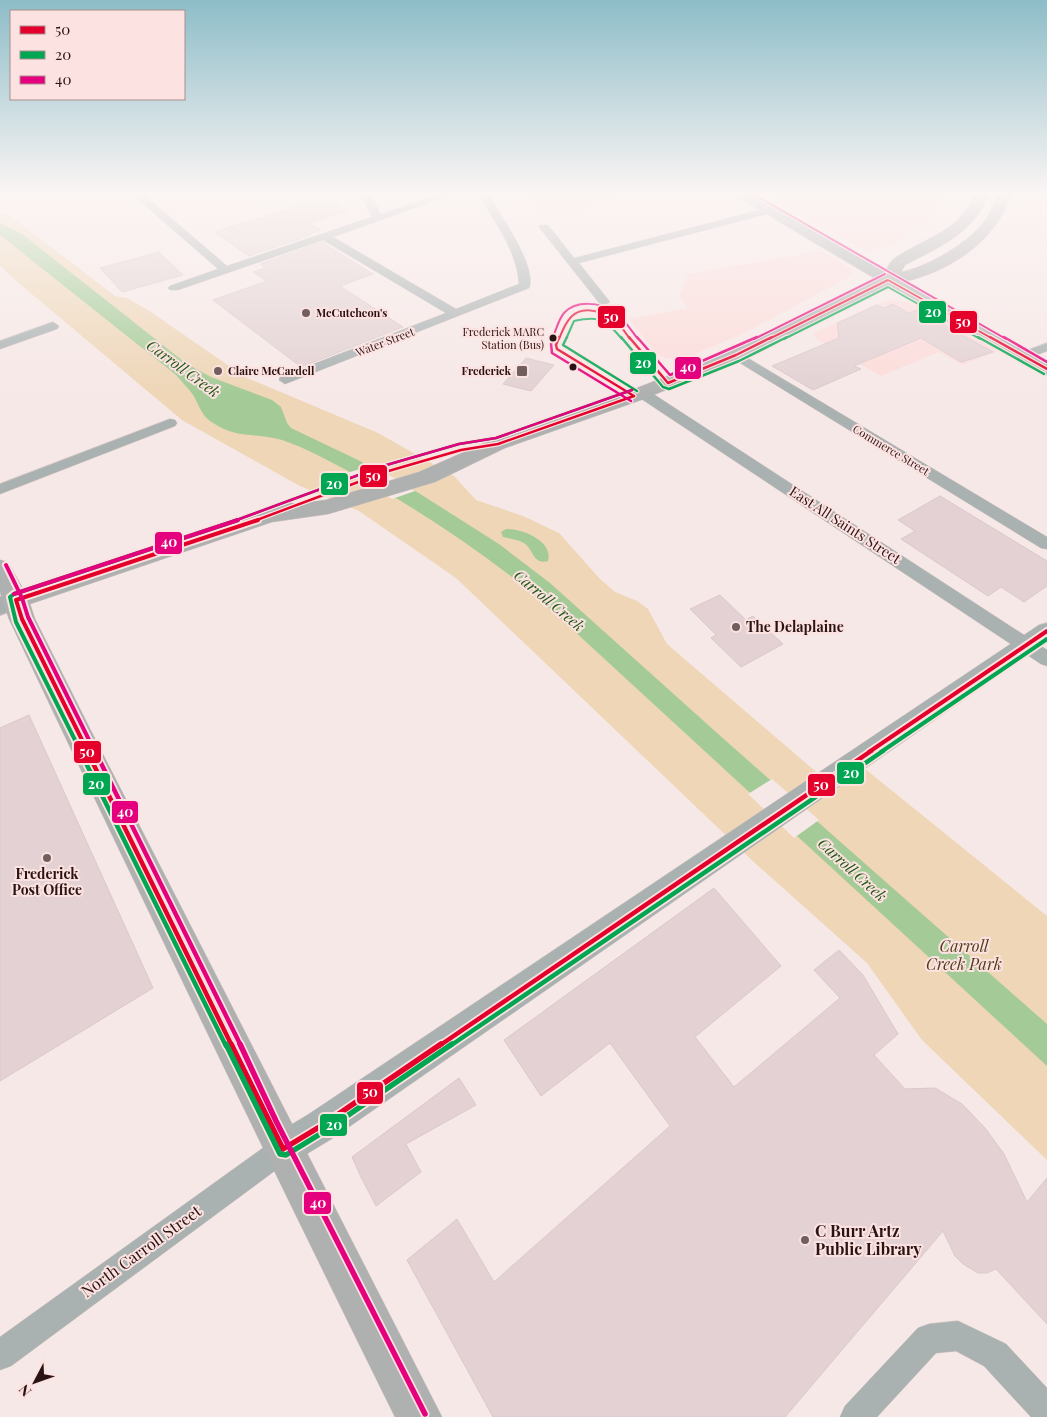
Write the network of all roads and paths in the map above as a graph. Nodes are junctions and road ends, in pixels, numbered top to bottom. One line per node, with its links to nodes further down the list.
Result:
1 (214, 260): 10 (street)
2 (255, 260): 10 (street)
3 (366, 260): 14 (street)
4 (518, 260): 14 (street, Water Street)
5 (579, 260): 9 (street)
6 (854, 260): 11 (main road)
7 (903, 260): 11 (main road)
8 (944, 260): 11 (main road)
9 (572, 262): 13 (street)
10 (226, 270): 12 (street)
11 (888, 280): 18 (main road); 19 (main road)
12 (174, 288)
13 (604, 302)
14 (457, 314): 21 (street, Water Street)
15 (53, 326): 16 (street)
16 (0, 344)
17 (1047, 347): 19 (street)
18 (736, 355): 22 (main road); 25 (street, Commerce Street)
19 (1024, 356): 20 (main road)
20 (1047, 369)
21 (285, 380)
22 (642, 393): 27 (main road); 29 (street, East All Saints Street)
23 (170, 424): 24 (street)
24 (0, 489)
25 (1047, 544)
26 (0, 568): 27 (main road)
27 (8, 603): 31 (main road)
28 (1047, 631): 29 (street)
29 (1026, 646): 30 (street, East All Saints Street); 31 (street)
30 (1047, 659)
31 (283, 1149): 32 (street, North Carroll Street); 34 (main road)
32 (0, 1355)
33 (1047, 1411): 35 (street)
34 (419, 1417)
35 (856, 1417)

